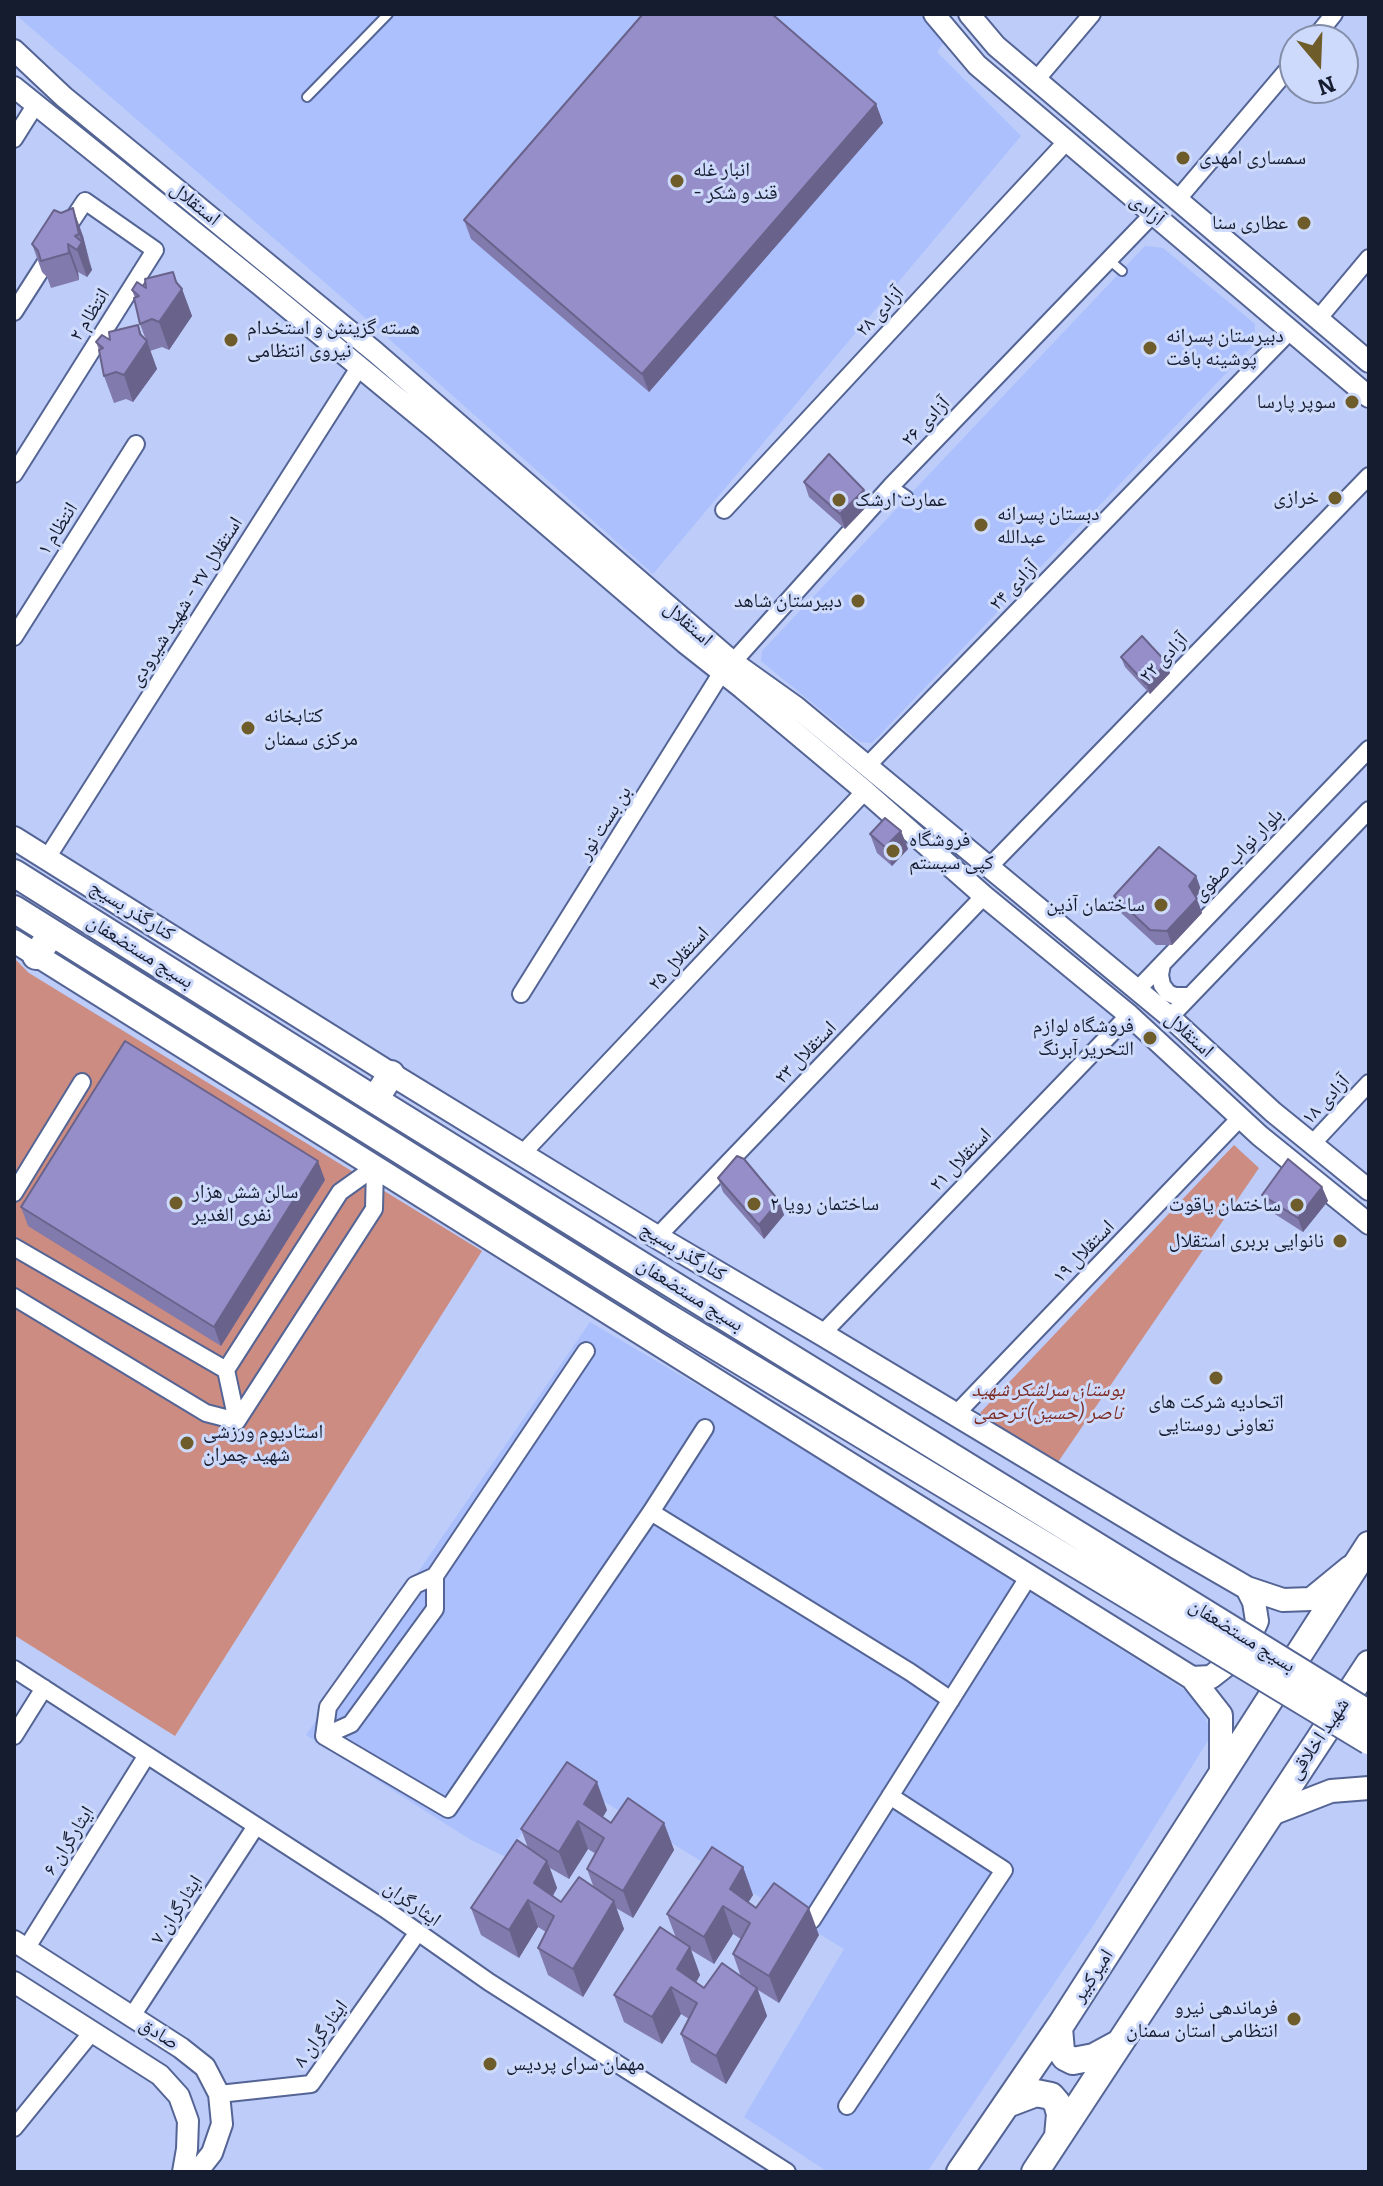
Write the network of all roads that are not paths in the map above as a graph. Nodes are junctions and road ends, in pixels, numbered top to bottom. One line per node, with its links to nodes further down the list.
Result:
1 (388, 14): 9 (lane)
2 (934, 14): 12 (street, آزادی)
3 (969, 14): 6 (street, آزادی)
4 (1092, 14): 6 (street)
5 (14, 50): 28 (street, استقلال)
6 (1036, 80): 13 (street, آزادی)
7 (1279, 80): 13 (street)
8 (14, 87): 10 (street, استقلال)
9 (307, 97)
10 (36, 104): 11 (street); 20 (street, استقلال)
11 (14, 139)
12 (1067, 141): 14 (street, آزادی); 29 (street, آزادی ۲۸)
13 (1177, 200): 17 (street, آزادی)
14 (1153, 214): 18 (street, آزادی); 26 (street, آزادی ۲۶)
15 (1369, 258): 17 (street)
16 (14, 312): 24 (street, انتظام ۲)
17 (1318, 319): 19 (street, آزادی)
18 (1290, 331): 21 (street, آزادی); 33 (street, آزادی ۲۴)
19 (1368, 361): 21 (street)
20 (360, 366): 28 (street, استقلال); 37 (street, استقلال ۲۷ - شهید شیرودی)
21 (1349, 380): 22 (street, آزادی)
22 (1369, 397)
23 (136, 444): 30 (street, انتظام ۱)
24 (14, 474)
25 (1369, 476): 38 (street, آزادی ۲۲)
26 (892, 485): 27 (lane); 31 (street, آزادی ۲۶)
27 (908, 496)
28 (534, 502): 31 (street, استقلال)
29 (724, 510)
30 (14, 637)
31 (728, 667): 33 (street, استقلال); 34 (street, استقلال); 49 (street, بن بست نور)
32 (1369, 749): 47 (street, بلوار نواب صفوی)
33 (867, 766): 38 (street, استقلال)
34 (865, 791): 40 (street, استقلال); 59 (street, استقلال ۲۵)
35 (1369, 810): 50 (street)
36 (14, 838): 37 (main road, کنارگذر بسیج)
37 (47, 858): 53 (main road, کنارگذر بسیج)
38 (989, 867): 44 (street, استقلال)
39 (14, 873): 56 (main road, بسیج مستضعفان)
40 (984, 896): 46 (street, استقلال); 64 (street, استقلال ۲۳)
41 (14, 909): 42 (main road, بسیج مستضعفان)
42 (52, 933): 45 (main road); 86 (main road, بسیج مستضعفان, bridge)
43 (14, 941): 45 (main road)
44 (1079, 942): 46 (street); 48 (street, استقلال)
45 (36, 956): 60 (main road)
46 (1063, 961): 51 (street, استقلال)
47 (1162, 964): 48 (street, بلوار نواب صفوی); 50 (street)
48 (1137, 990): 52 (street, استقلال)
49 (521, 994)
50 (1190, 996): 52 (street)
51 (1129, 1015): 57 (street, استقلال); 67 (street, استقلال ۲۱)
52 (1170, 1017): 58 (street, استقلال)
53 (391, 1074): 56 (main road); 59 (main road, کنارگذر بسیج)
54 (82, 1082): 62 (street)
55 (1369, 1083): 58 (street, آزادی ۱۸)
56 (375, 1100): 83 (main road, بسیج مستضعفان, bridge)
57 (1241, 1117): 63 (street, استقلال); 70 (street, استقلال ۱۹)
58 (1312, 1144): 61 (street, استقلال)
59 (522, 1154): 64 (main road, کنارگذر بسیج)
60 (375, 1167): 69 (street); 71 (street); 76 (main road)
61 (1369, 1190)
62 (14, 1193)
63 (1369, 1224)
64 (657, 1237): 67 (main road, کنارگذر بسیج)
65 (14, 1247): 69 (street)
66 (14, 1297): 71 (street)
67 (822, 1334): 70 (main road, کنارگذر بسیج)
68 (586, 1351): 75 (street)
69 (226, 1370): 71 (street)
70 (956, 1414): 77 (main road, کنارگذر بسیج)
71 (237, 1421)
72 (705, 1428): 73 (street)
73 (651, 1512): 82 (street); 85 (street)
74 (1364, 1552): 77 (main road, کنارگذر بسیج); 88 (main road)
75 (435, 1576): 85 (street); 85 (street)
76 (1029, 1576): 80 (main road); 82 (street)
77 (1247, 1588): 80 (main road)
78 (1369, 1664): 91 (main road, شهید اخلاقی)
79 (14, 1669): 81 (street, ایثارگران)
80 (1192, 1678): 88 (main road)
81 (44, 1688): 84 (street); 87 (street, ایثارگران)
82 (951, 1700): 90 (street)
83 (1369, 1714)
84 (14, 1736)
85 (324, 1736)
86 (1369, 1741)
87 (147, 1755): 92 (street, ایثارگران); 95 (street, ایثارگران ۶)
88 (1221, 1777): 98 (main road, امیرکبیر)
89 (1369, 1788): 91 (main road)
90 (890, 1796): 93 (street); 103 (street)
91 (1269, 1815): 100 (main road)
92 (256, 1826): 94 (street, ایثارگران); 97 (street, ایثارگران ۷)
93 (812, 1920)
94 (418, 1932): 101 (street, ایثارگران ۸); 108 (street, ایثارگران)
95 (20, 1945): 97 (street, صادق)
96 (14, 1982): 99 (street, صادق)
97 (132, 2016): 101 (street, صادق)
98 (1059, 2028): 100 (main road); 102 (main road, امیرکبیر)
99 (92, 2032): 104 (street); 106 (street, صادق)
100 (1119, 2044): 105 (main road)
101 (219, 2094): 107 (street)
102 (1007, 2104): 105 (main road); 109 (main road, امیرکبیر)
103 (847, 2106)
104 (14, 2128)
105 (1058, 2136): 110 (main road)
106 (183, 2172)
107 (197, 2172)
108 (787, 2172)
109 (960, 2172)
110 (1035, 2172)

